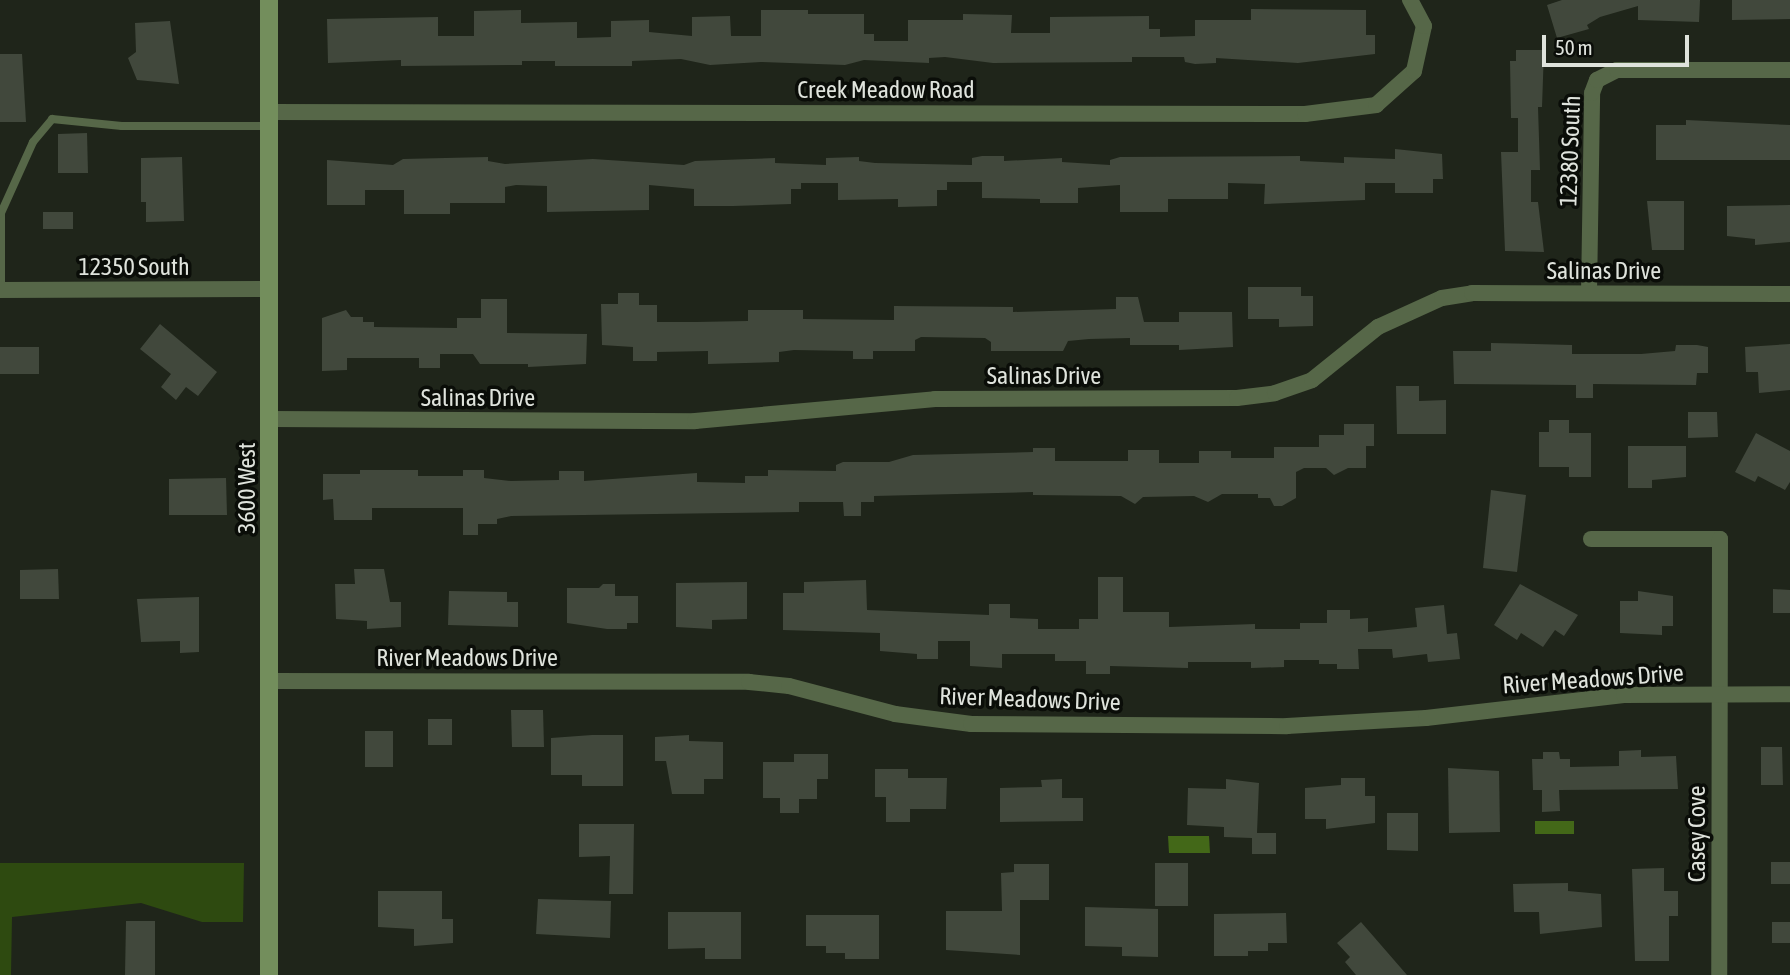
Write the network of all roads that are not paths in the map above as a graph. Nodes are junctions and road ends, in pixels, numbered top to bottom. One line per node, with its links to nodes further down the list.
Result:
1 (269, 0): 4 (main road, 3600 West)
2 (1410, 0): 4 (street, Creek Meadow Road)
3 (1790, 70): 7 (street, 12380 South)
4 (269, 119): 5 (main road, 3600 West); 6 (lane)
5 (269, 289): 6 (street, 12350 South); 9 (main road, 3600 West)
6 (1, 290)
7 (1589, 293): 8 (street, Salinas Drive); 9 (street, Salinas Drive)
8 (1790, 294)
9 (271, 419): 11 (main road, 3600 West)
10 (1591, 539): 12 (street, Casey Cove)
11 (272, 681): 12 (street, River Meadows Drive); 14 (main road, 3600 West)
12 (1720, 694): 13 (street, River Meadows Drive); 15 (street, Casey Cove)
13 (1790, 694)
14 (269, 975)
15 (1719, 975)

